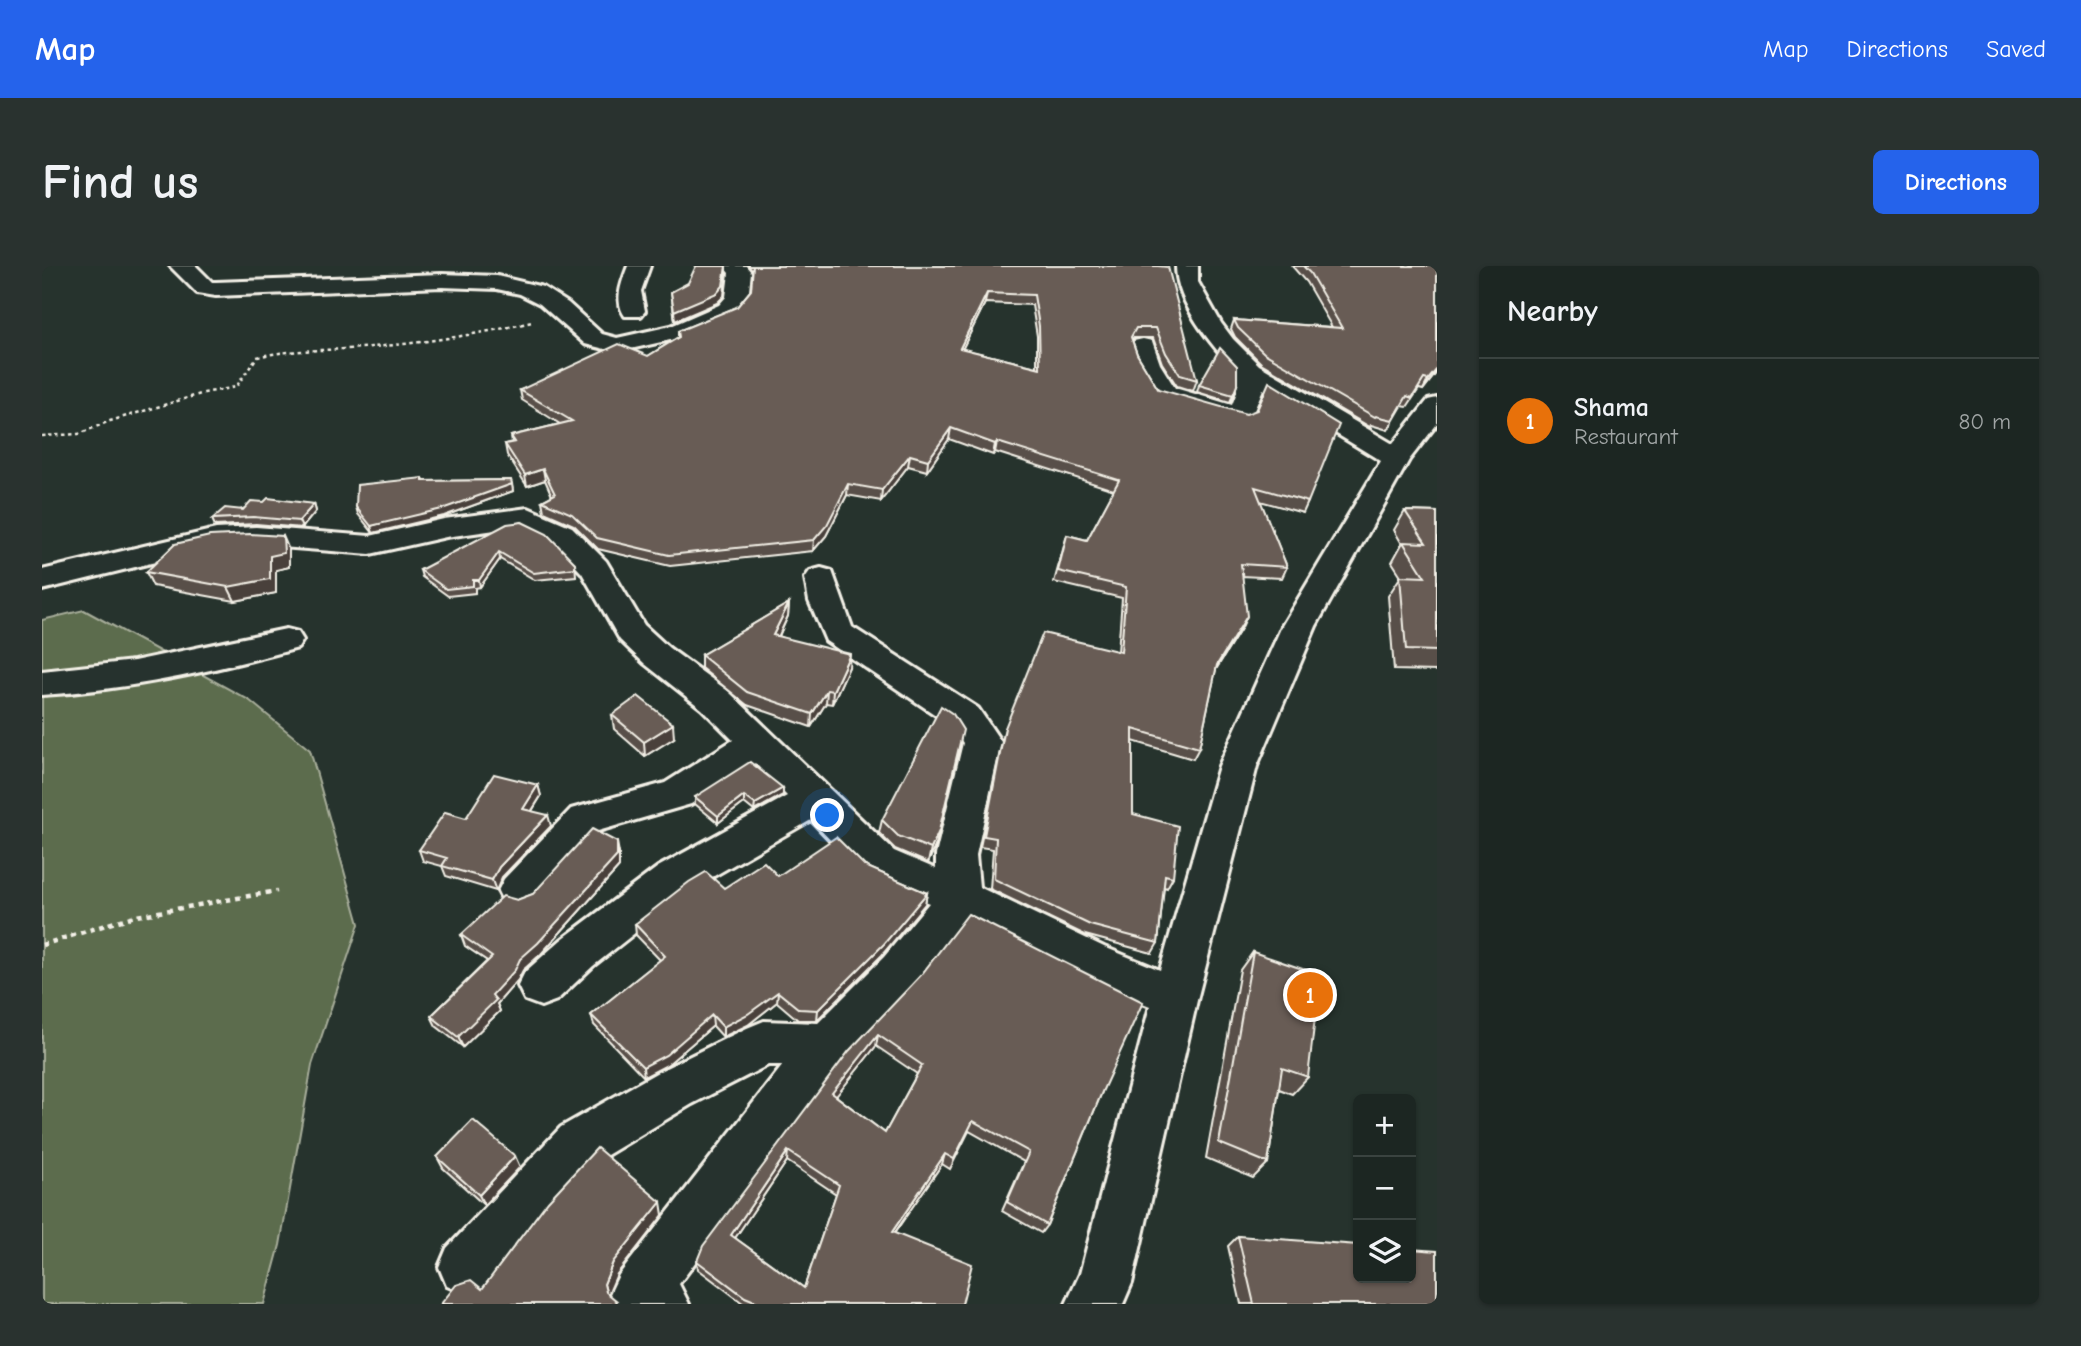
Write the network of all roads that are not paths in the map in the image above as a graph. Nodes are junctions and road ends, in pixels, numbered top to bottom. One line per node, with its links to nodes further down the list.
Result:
1 (181, 266): 3 (street)
2 (639, 266): 5 (street)
3 (734, 266)
4 (1187, 266): 7 (street)
5 (633, 311)
6 (1143, 346): 7 (street)
7 (1250, 370): 9 (street)
8 (1437, 406): 9 (street)
9 (1396, 458): 19 (street)
10 (821, 578): 17 (street)
11 (42, 580): 14 (street)
12 (286, 640): 13 (street)
13 (42, 683)
14 (759, 742): 15 (street); 16 (street)
15 (816, 799): 17 (street); 18 (street)
16 (519, 891)
17 (958, 897): 19 (street); 20 (street)
18 (541, 986)
19 (1175, 996): 23 (street)
20 (828, 1045): 21 (street); 22 (street)
21 (466, 1267)
22 (662, 1304)
23 (1094, 1304)

